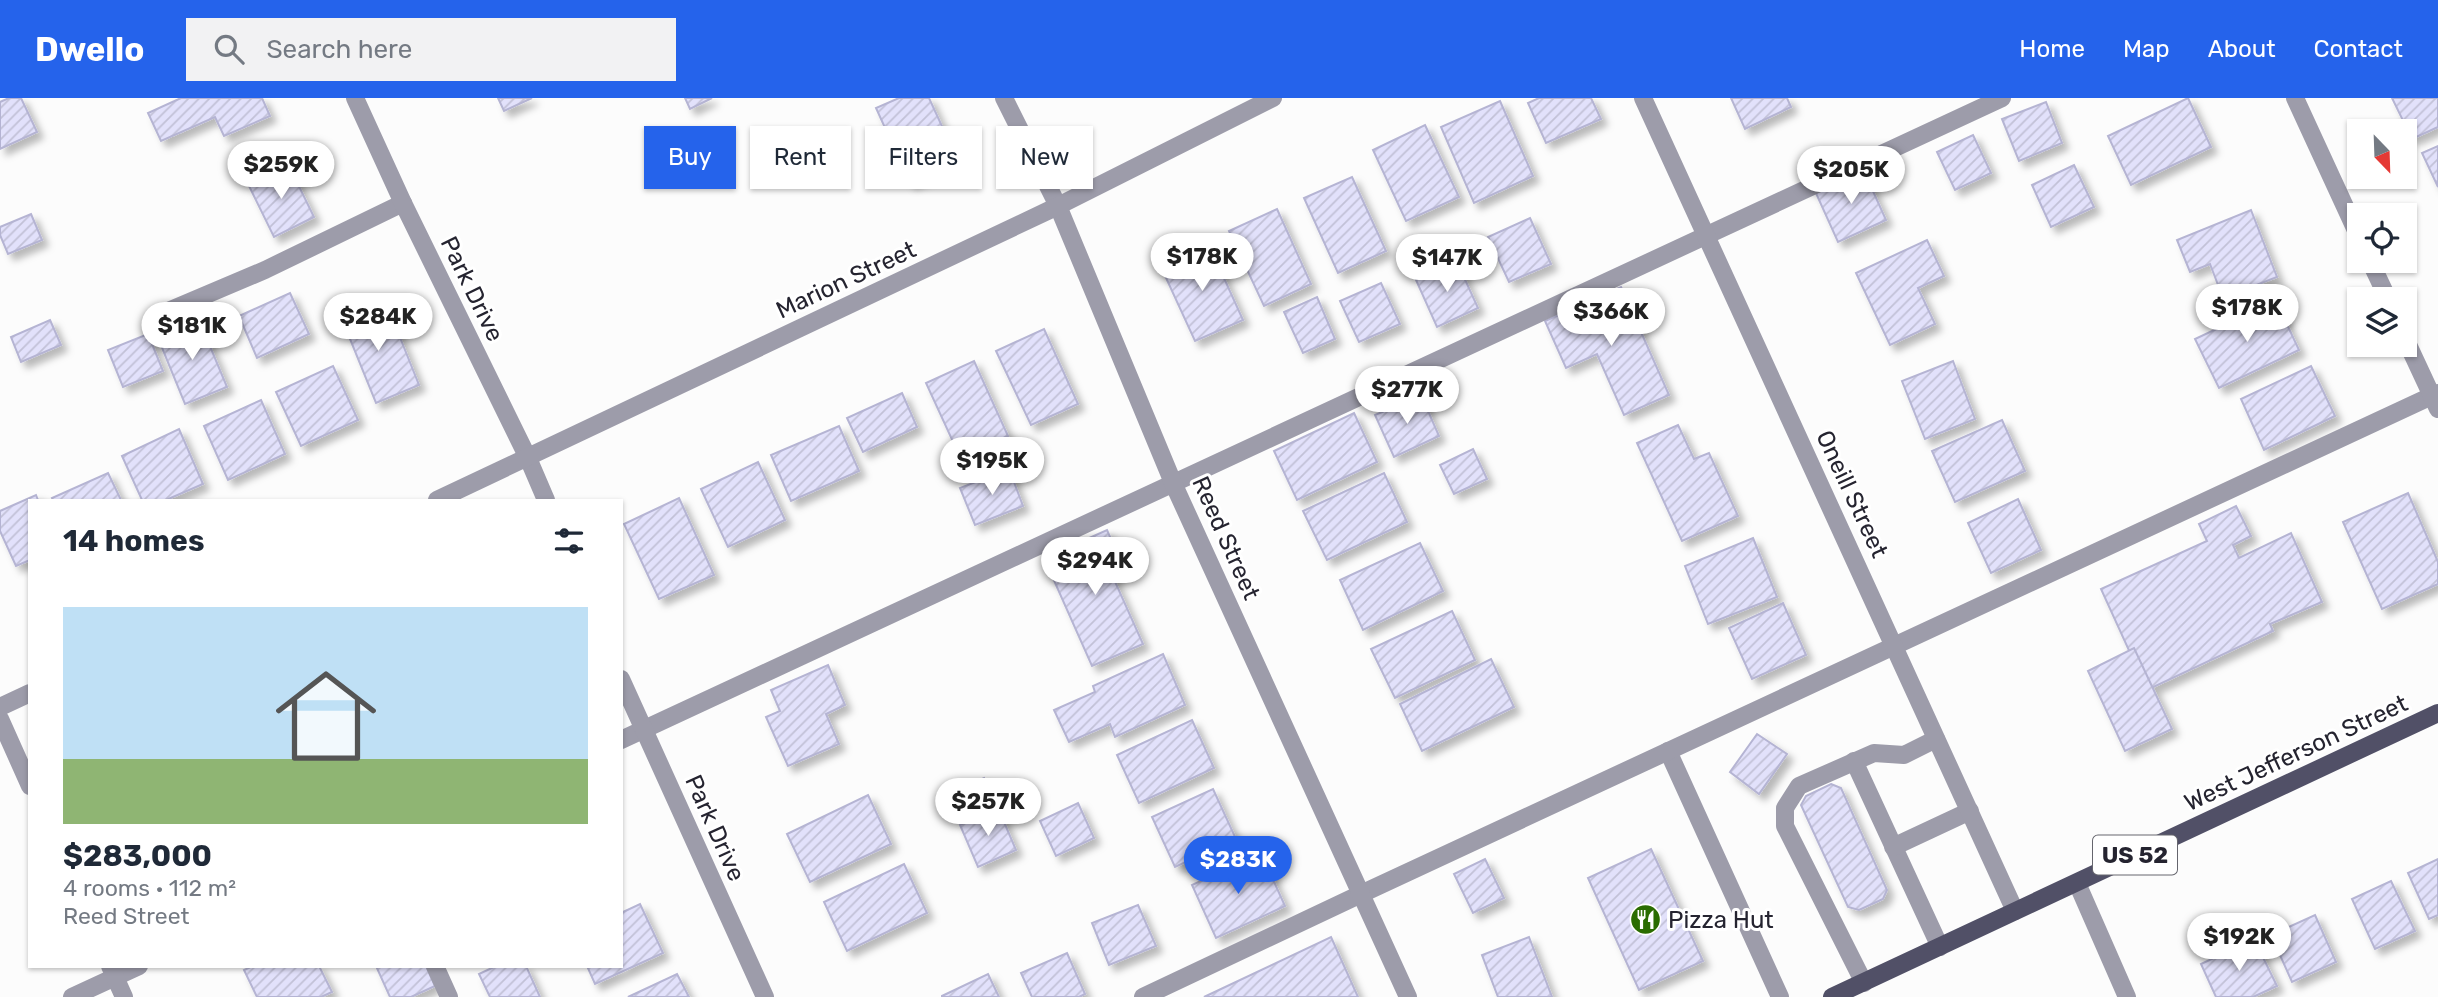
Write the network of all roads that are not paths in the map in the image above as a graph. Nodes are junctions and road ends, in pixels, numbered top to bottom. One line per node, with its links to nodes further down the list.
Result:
1 (355, 98): 7 (street, Park Drive)
2 (1004, 98): 8 (street, Reed Street)
3 (1273, 98): 8 (street, Marion Street)
4 (1643, 98): 10 (street, Oneill Street)
5 (2002, 98): 10 (street)
6 (2295, 98): 9 (street)
7 (403, 203): 11 (street); 14 (street, Park Drive)
8 (1058, 206): 14 (street, Marion Street); 15 (street, Reed Street)
9 (2347, 211)
10 (1706, 236): 15 (street); 18 (street, Oneill Street)
11 (154, 317)
12 (2415, 357): 13 (street)
13 (2436, 399): 18 (street)
14 (527, 458): 16 (street, Marion Street); 17 (street, Park Drive)
15 (1174, 485): 24 (street); 33 (street, Reed Street)
16 (440, 499)
17 (545, 499)
18 (1895, 647): 26 (street, Oneill Street); 27 (street)
19 (623, 684): 24 (street, Park Drive)
20 (28, 694): 21 (street)
21 (0, 707)
22 (2438, 713): 32 (main road, West Jefferson Street / US 52)
23 (0, 719): 29 (street)
24 (643, 730): 25 (street); 43 (street, Park Drive)
25 (623, 739)
26 (1936, 739): 28 (street); 30 (street, Oneill Street)
27 (1668, 751): 33 (street); 46 (street)
28 (1854, 761): 31 (street); 39 (street)
29 (28, 782)
30 (1970, 811): 31 (street); 34 (street, Oneill Street)
31 (1893, 847): 35 (street)
32 (2077, 883): 34 (main road, West Jefferson Street / US 52); 48 (street)
33 (1361, 894): 44 (street); 45 (street, Reed Street)
34 (2015, 911): 35 (main road, West Jefferson Street / US 52)
35 (1940, 947): 39 (main road, West Jefferson Street / US 52)
36 (130, 968): 38 (street)
37 (436, 968): 42 (street)
38 (112, 972): 40 (street); 41 (street)
39 (1864, 983): 47 (main road, West Jefferson Street / US 52)
40 (72, 997)
41 (124, 997)
42 (449, 997)
43 (765, 997)
44 (1143, 997)
45 (1408, 997)
46 (1780, 997)
47 (1832, 997)
48 (2127, 997)

